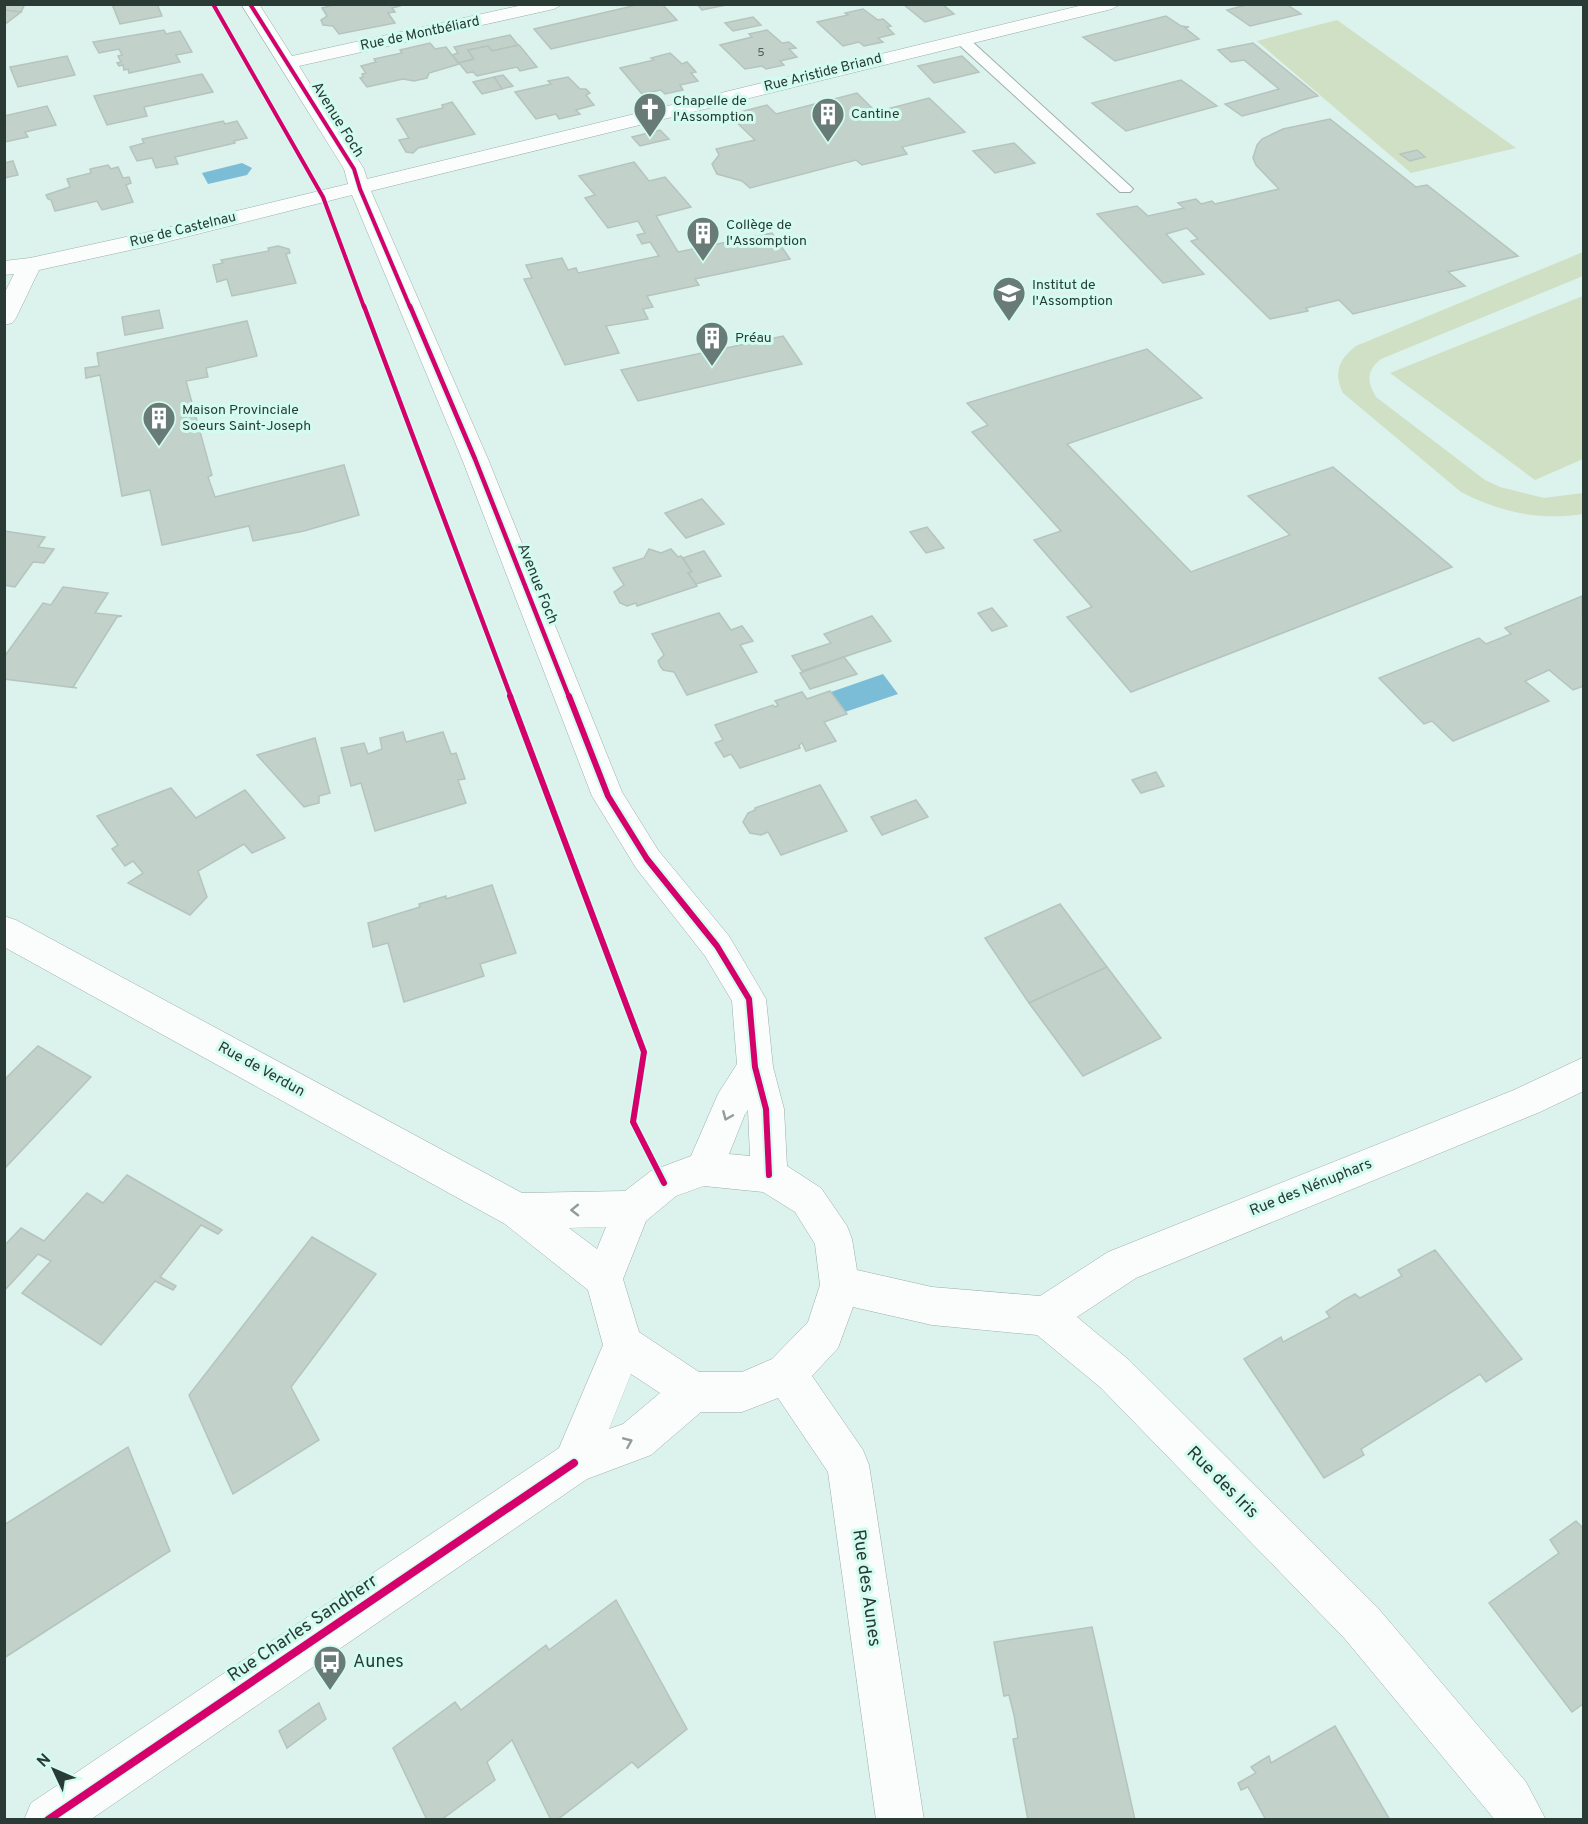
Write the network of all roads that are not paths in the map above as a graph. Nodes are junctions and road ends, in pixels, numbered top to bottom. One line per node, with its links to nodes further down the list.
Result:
1 (250, 4): 5 (street, Avenue Foch)
2 (554, 4): 5 (street, Rue de Montbéliard)
3 (1112, 4): 4 (street, Rue Aristide Briand)
4 (962, 40): 6 (street, Rue Aristide Briand); 7 (lane)
5 (287, 63): 6 (street, Avenue Foch)
6 (360, 189): 8 (street, Rue de Castelnau); 12 (street, Avenue Foch)
7 (1125, 189)
8 (30, 265): 9 (street, Rue de Castelnau); 10 (street)
9 (4, 268)
10 (4, 318)
11 (4, 930): 17 (street, Rue de Verdun)
12 (755, 1066): 14 (street, one-way to 14); 15 (street, Avenue Foch)
13 (1584, 1072): 20 (street, Rue des Nénuphars)
14 (704, 1168): 15 (street); 16 (street)
15 (769, 1175): 19 (street)
16 (632, 1209): 17 (street, Rue de Verdun, one-way to 17); 18 (street)
17 (518, 1211): 18 (street, Rue de Verdun)
18 (604, 1279): 21 (street)
19 (840, 1285): 20 (street); 22 (street)
20 (1045, 1316): 27 (street, Rue des Iris)
21 (623, 1346): 23 (street); 24 (street)
22 (786, 1374): 23 (street); 26 (street, Rue des Aunes)
23 (694, 1392): 24 (street, Rue Charles Sandherr, one-way to 23)
24 (574, 1463): 25 (street, Rue Charles Sandherr)
25 (48, 1820)
26 (900, 1820)
27 (1522, 1820)

